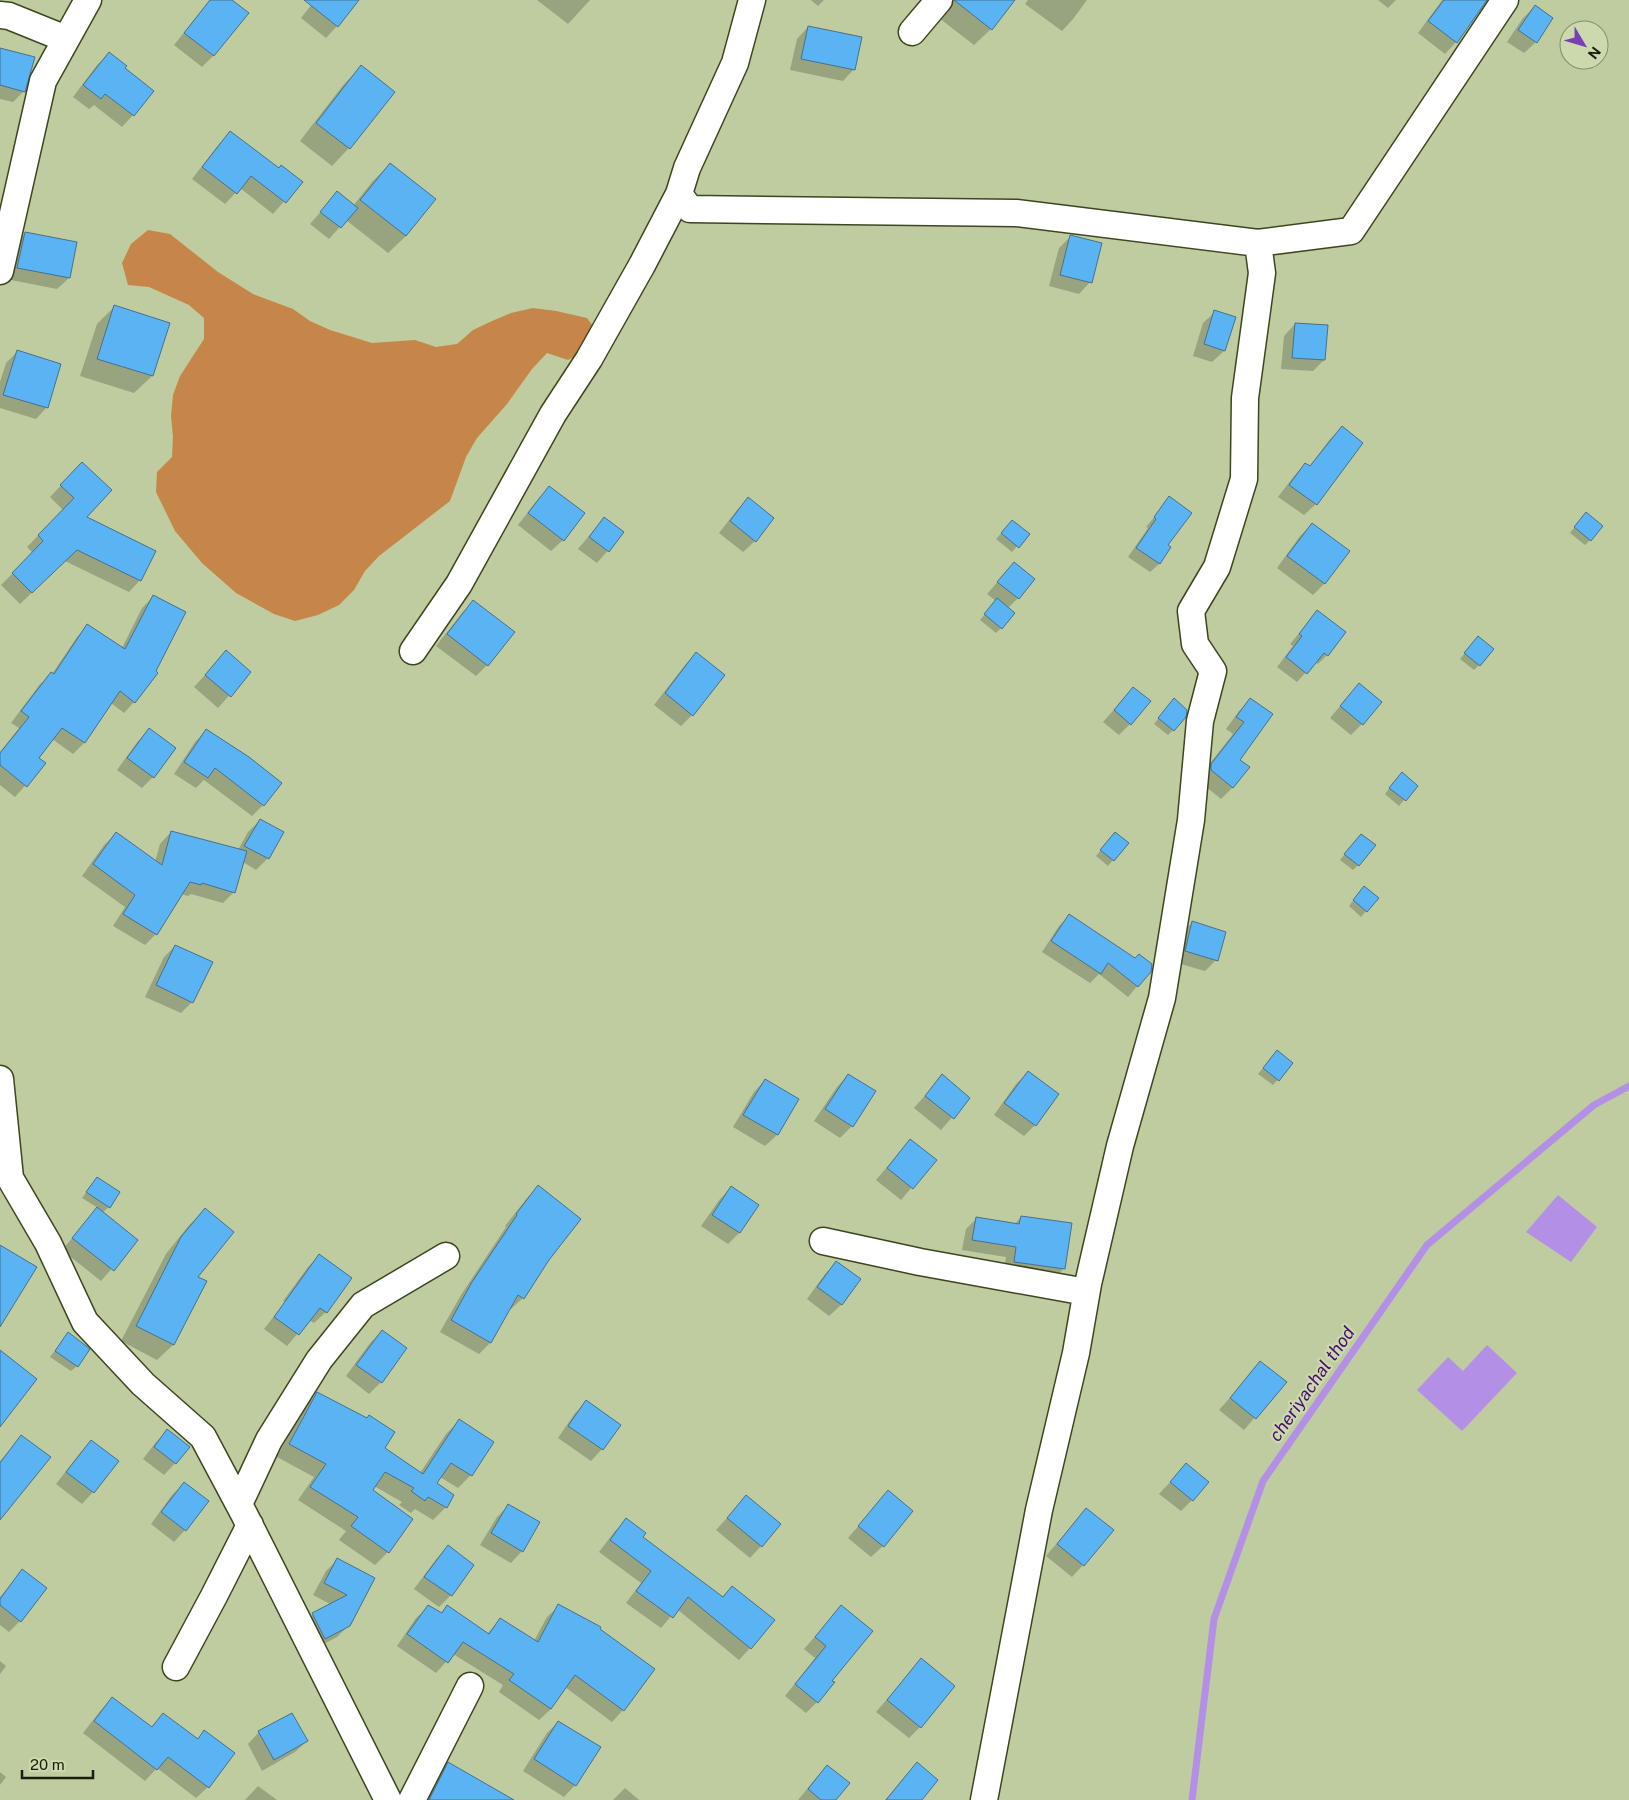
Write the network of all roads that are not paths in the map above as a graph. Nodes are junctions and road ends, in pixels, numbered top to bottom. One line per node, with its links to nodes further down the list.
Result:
1 (88, 0): 7 (street)
2 (752, 0): 8 (street)
3 (939, 0): 6 (street)
4 (1505, 0): 9 (street)
5 (0, 15): 7 (street)
6 (912, 32)
7 (66, 39): 10 (street)
8 (679, 194): 9 (street); 11 (street)
9 (1258, 243): 16 (street)
10 (0, 271)
11 (413, 651)
12 (0, 1079): 13 (street)
13 (5, 1186): 17 (street)
14 (823, 1240): 16 (street)
15 (446, 1256): 17 (street)
16 (1086, 1292): 22 (street)
17 (244, 1514): 18 (street); 20 (street)
18 (176, 1667)
19 (470, 1686): 21 (street)
20 (388, 1800)
21 (412, 1800)
22 (984, 1800)

